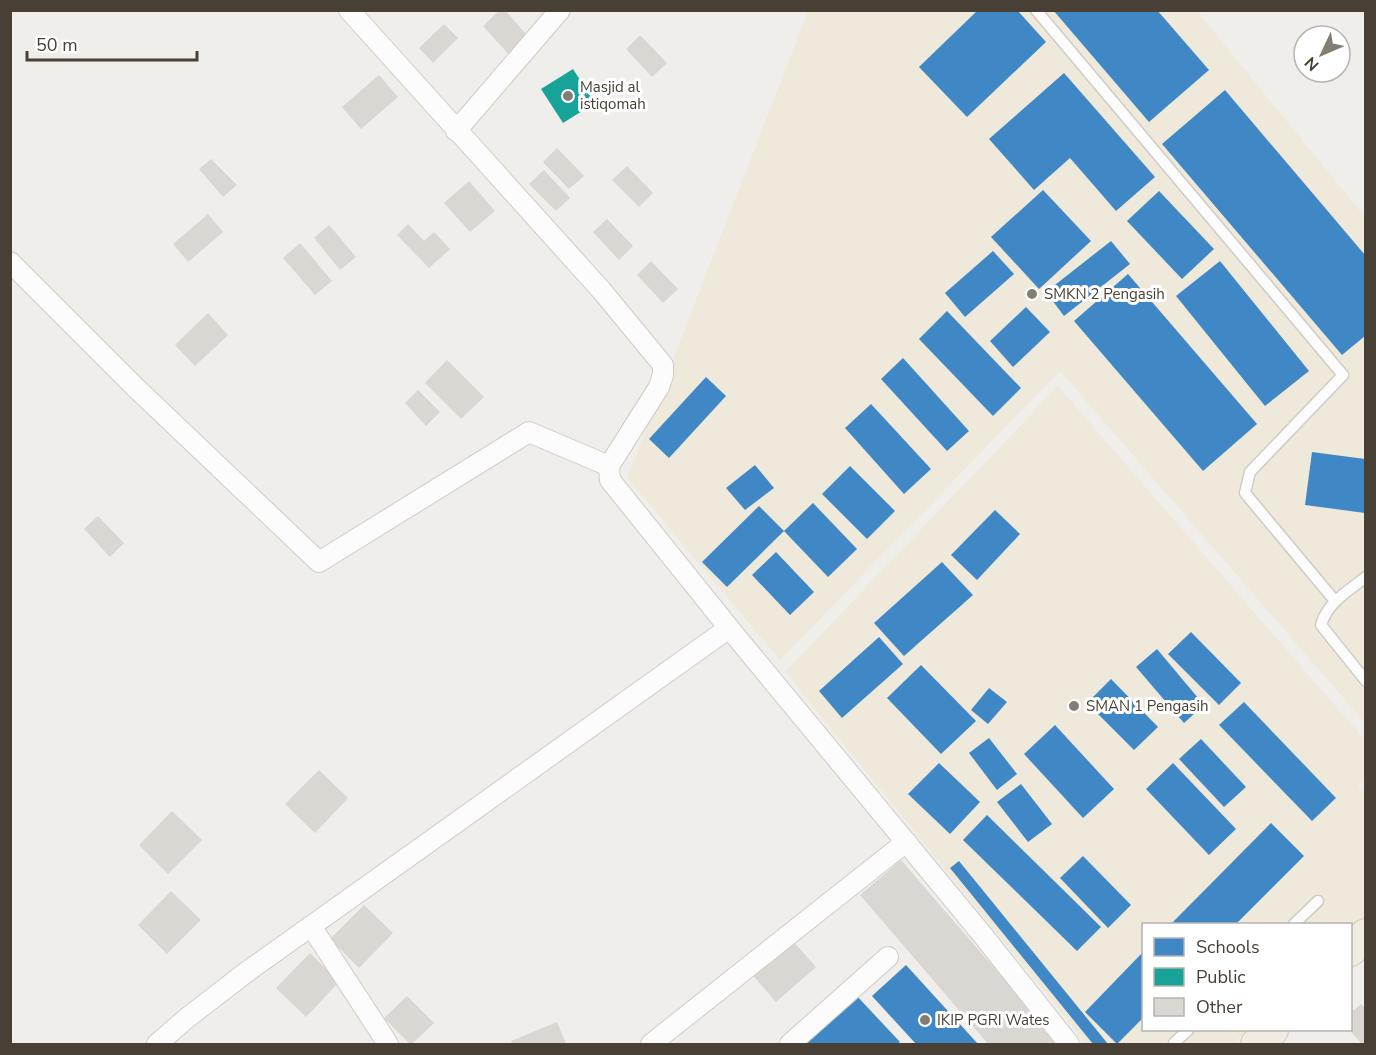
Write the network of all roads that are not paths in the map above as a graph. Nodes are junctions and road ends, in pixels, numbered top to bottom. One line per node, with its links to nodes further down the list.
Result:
1 (349, 10): 4 (street)
2 (560, 10): 4 (street)
3 (1035, 10): 8 (lane)
4 (456, 130): 6 (street)
5 (10, 262): 6 (street)
6 (609, 466): 9 (street)
7 (1365, 577): 8 (lane)
8 (1335, 602): 10 (lane)
9 (729, 628): 11 (street); 14 (street)
10 (1365, 681)
11 (906, 842): 23 (street); 25 (street)
12 (1318, 901): 13 (lane)
13 (1295, 923)
14 (311, 926): 21 (street); 22 (street)
15 (1365, 935): 16 (main road)
16 (1352, 948)
17 (888, 957): 24 (street)
18 (1186, 1031): 20 (lane)
19 (1270, 1031): 26 (main road)
20 (1174, 1043)
21 (157, 1044)
22 (388, 1044)
23 (651, 1044)
24 (790, 1044)
25 (1069, 1044)
26 (1257, 1044)

